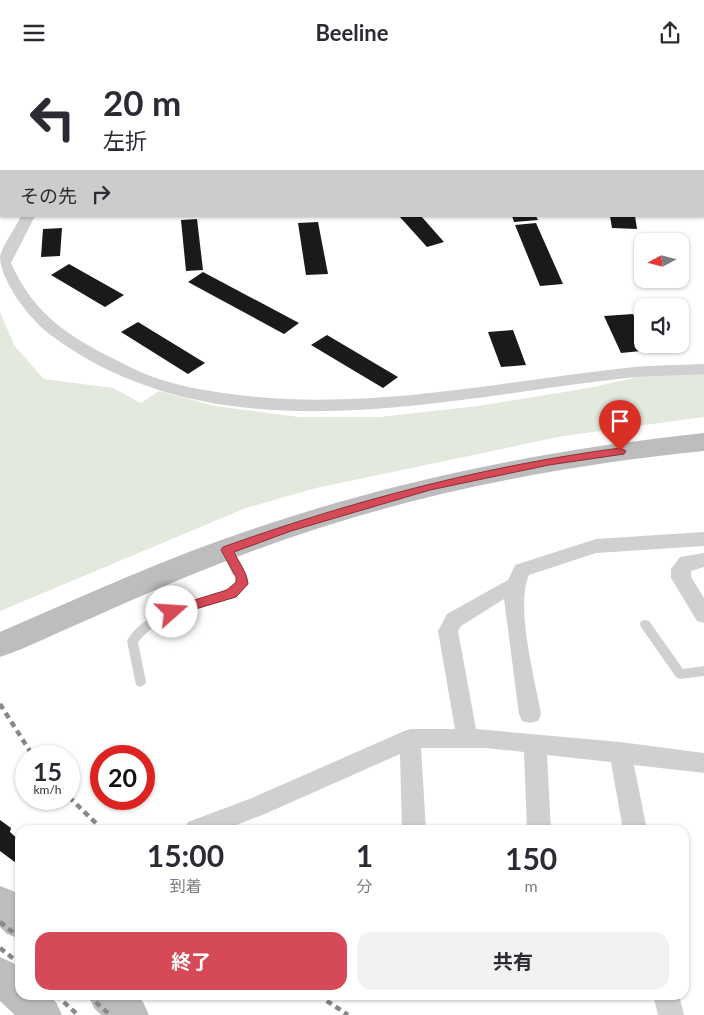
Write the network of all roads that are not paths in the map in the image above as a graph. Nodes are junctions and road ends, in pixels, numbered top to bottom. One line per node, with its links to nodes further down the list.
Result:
1 (27, 217): 2 (street)
2 (704, 369)
3 (704, 442): 5 (street)
4 (704, 539): 7 (street)
5 (227, 550): 10 (street); 12 (lane)
6 (704, 560): 8 (street)
7 (515, 585): 13 (street); 14 (street)
8 (704, 615)
9 (645, 624): 11 (lane)
10 (0, 645)
11 (704, 671)
12 (140, 683)
13 (530, 714)
14 (467, 737): 15 (street); 16 (street)
15 (410, 739): 19 (street); 20 (street)
16 (535, 743): 17 (street); 21 (street)
17 (620, 752): 18 (street); 22 (street)
18 (704, 763)
19 (209, 825)
20 (414, 825)
21 (539, 825)
22 (634, 825)
23 (0, 903): 24 (street)
24 (15, 916)
25 (0, 976): 26 (street)
26 (15, 990)
27 (26, 1000): 30 (street)
28 (113, 1000): 31 (street)
29 (667, 1000): 32 (street)
30 (43, 1015)
31 (130, 1015)
32 (671, 1015)

